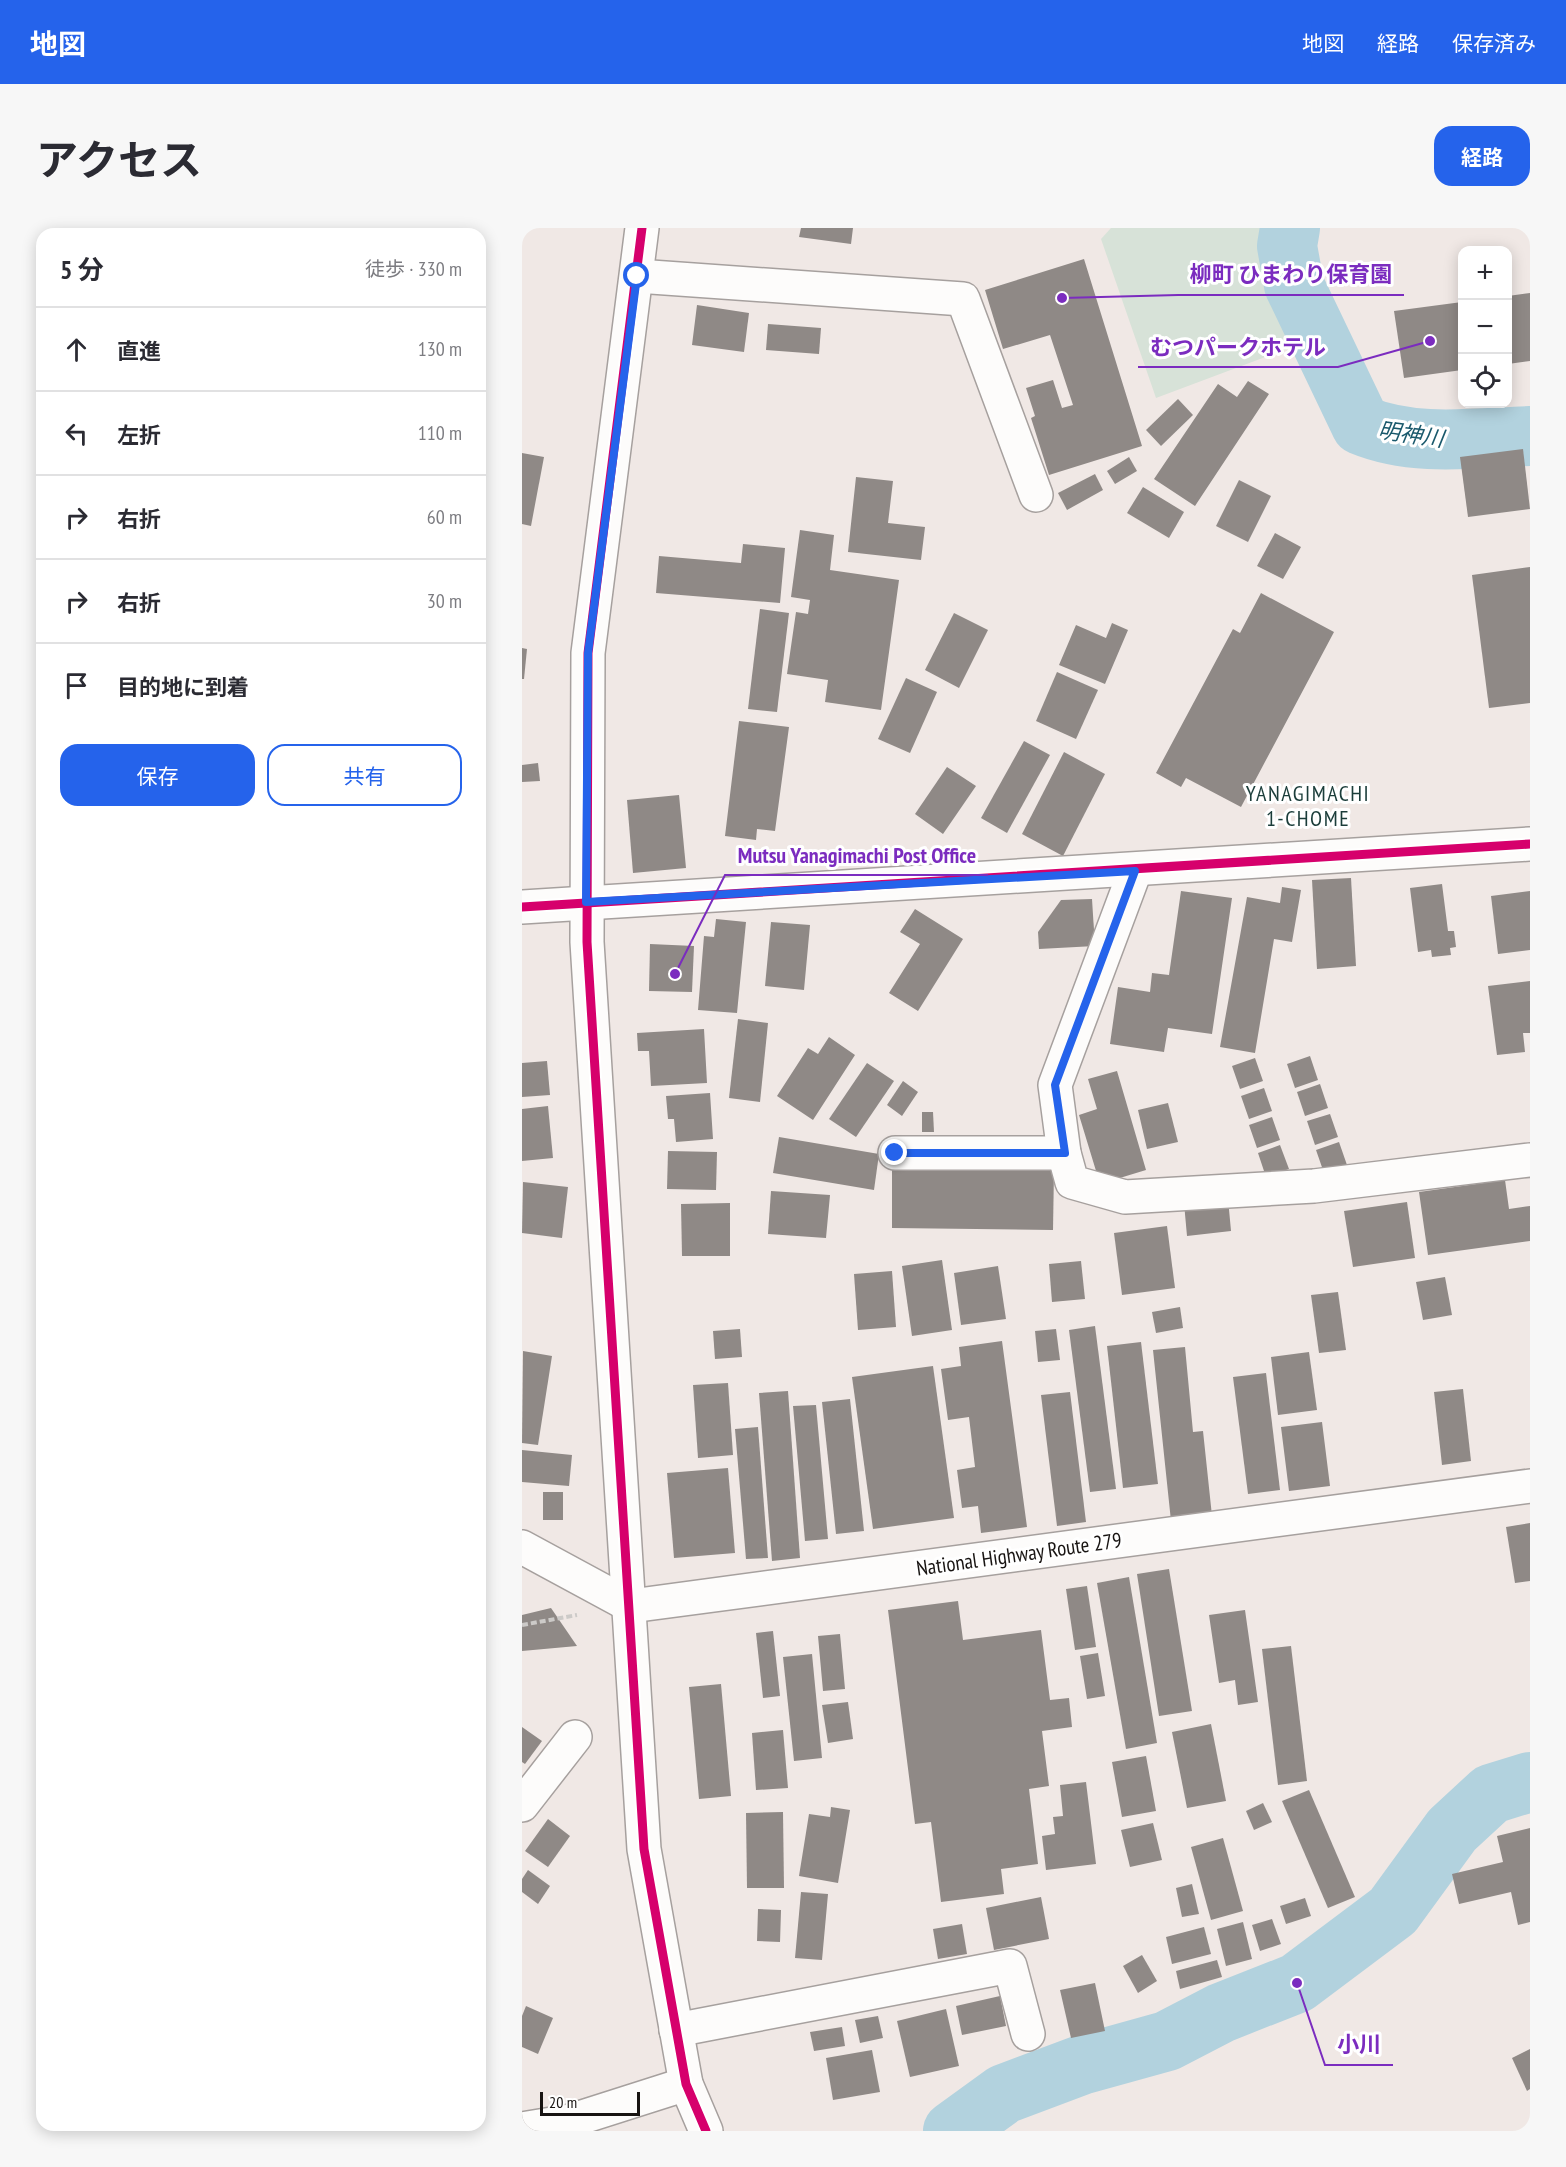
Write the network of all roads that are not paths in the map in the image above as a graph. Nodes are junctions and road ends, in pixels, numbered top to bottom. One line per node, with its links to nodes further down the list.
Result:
1 (642, 228): 2 (main road)
2 (637, 276): 3 (main road); 6 (main road)
3 (1036, 495)
4 (1530, 844): 5 (main road)
5 (1135, 871): 6 (main road); 9 (main road)
6 (586, 902): 7 (main road); 13 (main road)
7 (522, 907)
8 (895, 1153): 9 (main road)
9 (1065, 1153): 10 (main road)
10 (1530, 1160)
11 (1530, 1486): 13 (main road, National Highway Route 279)
12 (522, 1547): 13 (main road)
13 (630, 1606): 16 (main road)
14 (575, 1737): 15 (main road)
15 (522, 1805)
16 (676, 2030): 17 (main road); 18 (main road)
17 (1028, 2034)
18 (686, 2085): 19 (main road); 20 (main road)
19 (522, 2129)
20 (706, 2131)

